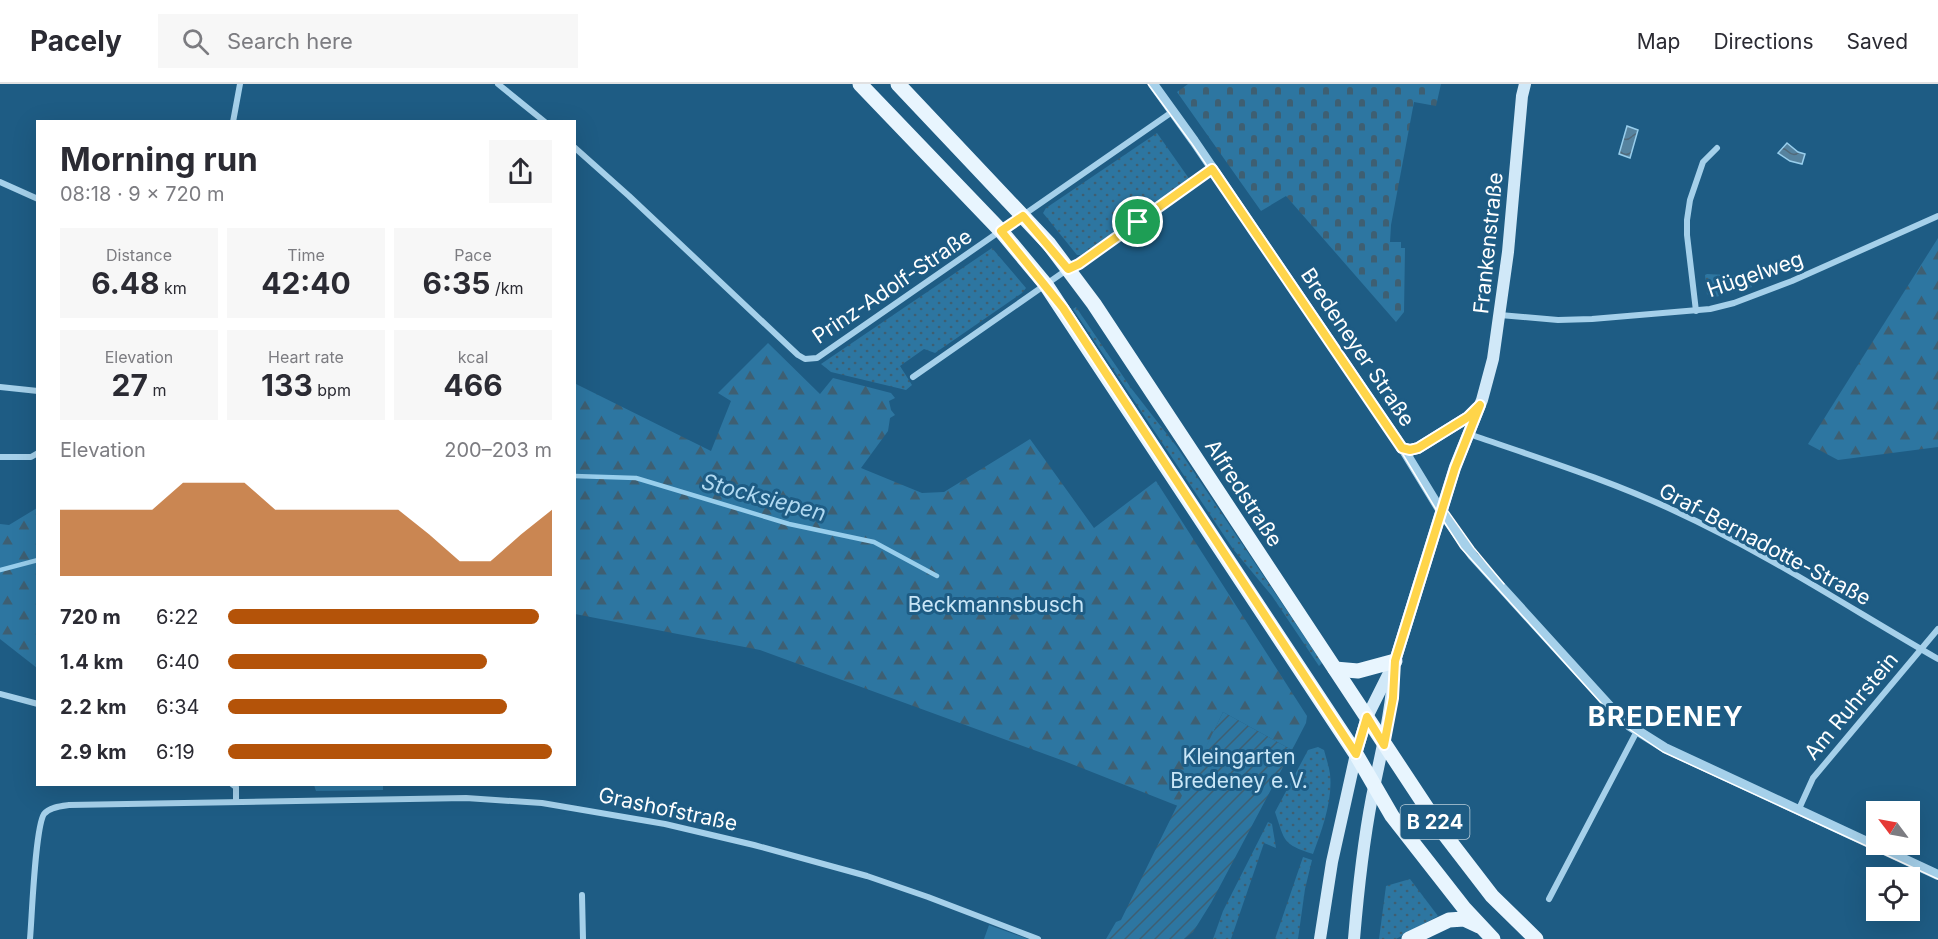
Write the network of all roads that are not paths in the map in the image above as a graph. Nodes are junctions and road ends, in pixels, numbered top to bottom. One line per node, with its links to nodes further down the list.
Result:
1 (240, 84): 8 (street)
2 (498, 84): 9 (street)
3 (860, 84): 17 (main road, B 224)
4 (898, 84): 15 (main road, Alfredstraße / B 224)
5 (1153, 84): 7 (street, Bredeneyer Straße)
6 (1525, 84): 21 (main road, Frankenstraße)
7 (1172, 112): 12 (street, Bredeneyer Straße); 15 (street, Prinz-Adolf-Straße)
8 (233, 120)
9 (543, 120)
10 (1717, 148): 20 (street)
11 (576, 149): 17 (street, Prinz-Adolf-Straße)
12 (1212, 169): 18 (street); 27 (street, Bredeneyer Straße)
13 (0, 182): 14 (street)
14 (36, 199)
15 (1023, 216): 17 (street, Prinz-Adolf-Straße); 18 (main road, Alfredstraße / B 224)
16 (1938, 216): 20 (street, Hügelweg)
17 (1001, 231): 19 (main road, B 224)
18 (1068, 269): 19 (street); 35 (main road, Alfredstraße / B 224)
19 (1046, 285): 22 (street); 41 (main road, B 224)
20 (1696, 311): 21 (street, Hügelweg)
21 (1500, 315): 25 (main road, Frankenstraße)
22 (913, 377)
23 (0, 387): 24 (street)
24 (36, 391)
25 (1480, 405): 26 (main road, Frankenstraße); 27 (main road)
26 (1469, 434): 30 (main road, Frankenstraße); 32 (street, Graf-Bernadotte-Straße)
27 (1402, 448): 30 (street, Bredeneyer Straße)
28 (36, 454): 29 (street)
29 (0, 457)
30 (1441, 511): 34 (main road, Frankenstraße); 39 (street, Bredeneyer Straße)
31 (1938, 629): 32 (street, Am Ruhrstein)
32 (1921, 649): 33 (street, Graf-Bernadotte-Straße); 45 (street, Am Ruhrstein)
33 (1938, 659)
34 (1395, 661): 35 (main road); 38 (main road); 40 (main road)
35 (1335, 669): 38 (main road, Alfredstraße / B 224)
36 (0, 694): 37 (street)
37 (36, 703)
38 (1367, 717): 40 (main road, Alfredstraße / B 224); 41 (main road)
39 (1637, 731): 45 (street, Bredeneyer Straße); 48 (street)
40 (1384, 745): 42 (main road); 57 (main road, Alfredstraße / B 224)
41 (1356, 754): 42 (main road, B 224); 53 (main road)
42 (1374, 785): 49 (main road, B 224); 54 (main road)
43 (235, 786): 44 (street)
44 (236, 801): 50 (street, Grashofstraße); 52 (street, Grashofstraße)
45 (1798, 811): 46 (street, Bredeneyer Straße)
46 (1938, 875)
47 (582, 895): 51 (street)
48 (1549, 899)
49 (1481, 927): 55 (main road); 56 (main road, B 224)
50 (30, 939)
51 (583, 939)
52 (1038, 939)
53 (1320, 939)
54 (1354, 939)
55 (1409, 939)
56 (1493, 939)
57 (1536, 939)

